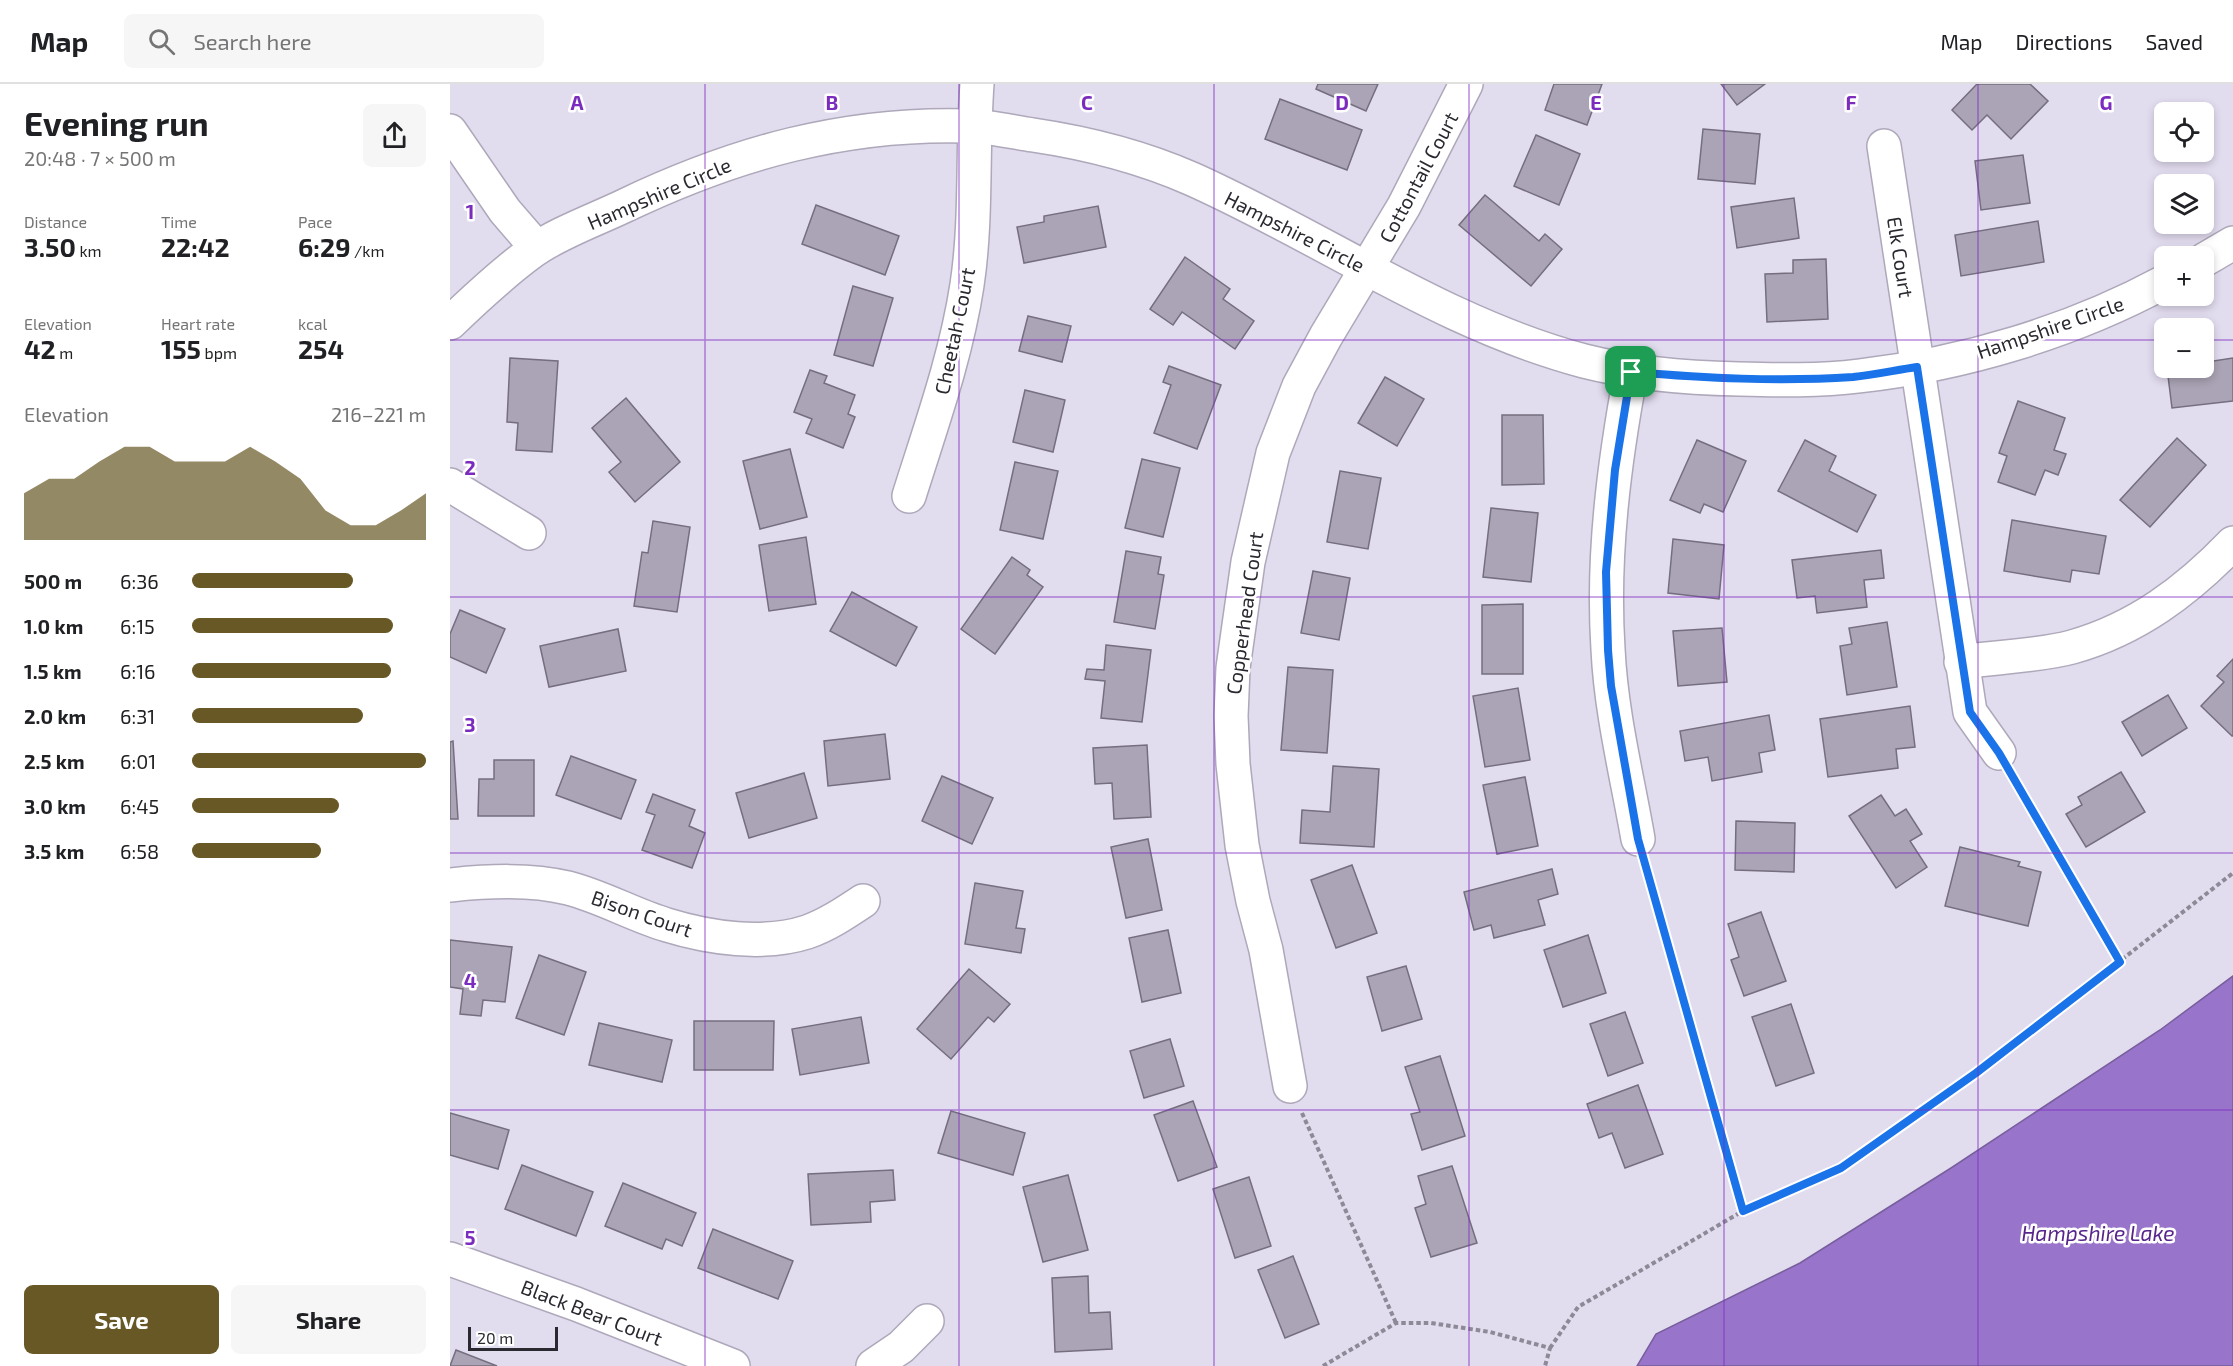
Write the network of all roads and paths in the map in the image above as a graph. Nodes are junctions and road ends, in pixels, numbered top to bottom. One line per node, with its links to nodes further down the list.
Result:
1 (977, 84): 3 (street, Cheetah Court)
2 (1466, 84): 9 (street, Cottontail Court)
3 (974, 126): 7 (street, Hampshire Circle); 9 (street, Hampshire Circle); 15 (street, Cheetah Court)
4 (450, 131): 7 (street)
5 (1884, 146): 12 (street, Elk Court)
6 (2233, 243): 8 (street)
7 (537, 248): 11 (street, Hampshire Circle)
8 (2214, 254)
9 (1367, 268): 13 (street, Hampshire Circle); 25 (street, Copperhead Court)
10 (2154, 287): 12 (street, Hampshire Circle)
11 (450, 323)
12 (1917, 367): 13 (street, Hampshire Circle); 18 (street, Elk Court)
13 (1631, 372): 20 (street)
14 (450, 485): 16 (street)
15 (909, 496)
16 (529, 534)
17 (2233, 543): 18 (street)
18 (1961, 662): 19 (street, Elk Court)
19 (1999, 753): 24 (path)
20 (1638, 839): 26 (path)
21 (2233, 873): 24 (path)
22 (450, 885): 23 (street, Bison Court)
23 (863, 901)
24 (2120, 962): 26 (path)
25 (1290, 1086): 29 (path)
26 (1743, 1211): 30 (path)
27 (450, 1259): 31 (street, Black Bear Court)
28 (927, 1321): 32 (street)
29 (1396, 1323): 30 (path); 33 (path)
30 (1550, 1348): 34 (path)
31 (734, 1366)
32 (873, 1366)
33 (1323, 1366)
34 (1545, 1366)

